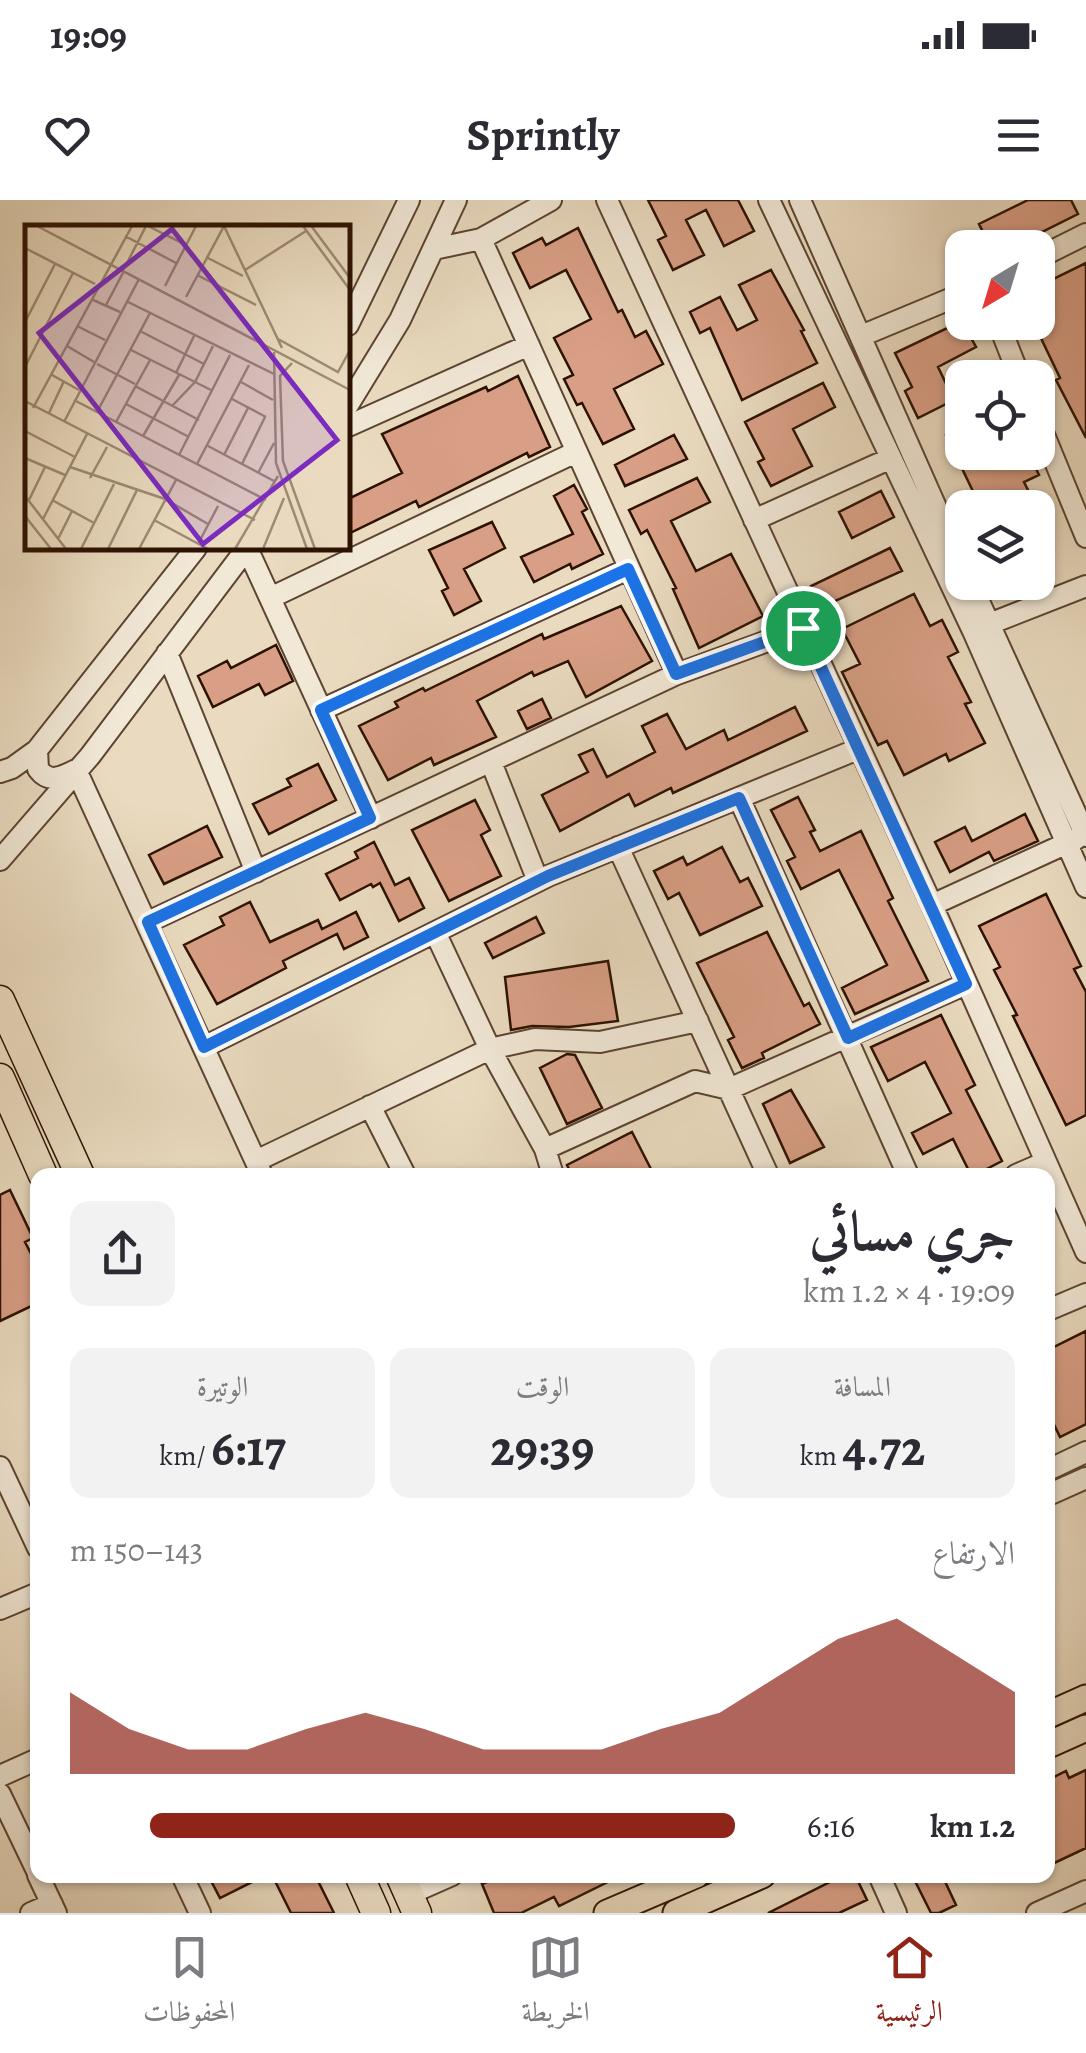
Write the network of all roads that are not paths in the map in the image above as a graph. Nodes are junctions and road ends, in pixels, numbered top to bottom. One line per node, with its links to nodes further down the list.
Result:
1 (409, 200): 12 (street)
2 (456, 200): 9 (street)
3 (552, 200): 8 (street)
4 (607, 200): 20 (street)
5 (770, 200): 18 (street)
6 (800, 200): 13 (street)
7 (1086, 234): 10 (street)
8 (481, 239): 9 (street); 14 (street)
9 (434, 249): 15 (street)
10 (1055, 250)
11 (945, 301): 13 (street)
12 (350, 321)
13 (861, 336): 21 (street)
14 (528, 345): 16 (street); 17 (street)
15 (350, 402)
16 (350, 425)
17 (576, 452): 26 (street); 28 (street)
18 (889, 459): 20 (street); 31 (street)
19 (1055, 461): 22 (street)
20 (754, 520): 30 (street)
21 (945, 527)
22 (1086, 537)
23 (194, 550): 36 (street)
24 (245, 550): 32 (street)
25 (248, 550): 28 (street)
26 (628, 569): 33 (street); 34 (street)
27 (1086, 586): 31 (street)
28 (270, 598): 34 (street)
29 (974, 600): 31 (street)
30 (803, 628): 33 (street); 35 (street)
31 (980, 628): 42 (street)
32 (167, 654): 38 (street); 45 (street)
33 (676, 674): 37 (street)
34 (321, 710): 41 (street)
35 (858, 748): 40 (street); 48 (street)
36 (37, 750): 38 (street); 39 (street)
37 (491, 762): 41 (street); 46 (street)
38 (76, 770): 44 (street); 49 (street)
39 (0, 772)
40 (739, 798): 43 (street); 54 (street)
41 (370, 818): 45 (street)
42 (1079, 838): 47 (street); 48 (street)
43 (618, 847): 46 (street); 53 (street)
44 (0, 860)
45 (256, 872): 49 (street)
46 (538, 881): 50 (street)
47 (1086, 887)
48 (932, 906): 51 (street)
49 (148, 922): 55 (street)
50 (434, 932): 55 (street); 56 (street)
51 (966, 984): 54 (street); 61 (street)
52 (0, 1000): 63 (highway)
53 (698, 1021): 56 (street); 58 (street)
54 (848, 1038): 58 (street); 68 (street)
55 (204, 1047): 64 (street)
56 (490, 1049): 59 (street); 60 (street)
57 (0, 1078): 62 (highway)
58 (730, 1089): 60 (street); 67 (street)
59 (370, 1106): 64 (street); 65 (street)
60 (545, 1149): 66 (street)
61 (1046, 1162): 69 (street); 70 (street)
62 (41, 1168)
63 (77, 1168)
64 (259, 1168)
65 (401, 1168)
66 (549, 1168)
67 (765, 1168)
68 (905, 1168)
69 (1032, 1168)
70 (1049, 1168)
71 (1055, 1182): 72 (street)
72 (1086, 1252)
73 (1086, 1294): 74 (street)
74 (1055, 1307)
75 (1086, 1452): 77 (street)
76 (0, 1467): 80 (street)
77 (1055, 1467)
78 (1086, 1478): 79 (street)
79 (1055, 1492)
80 (30, 1531)
81 (30, 1596): 82 (street)
82 (0, 1609)
83 (1086, 1698): 84 (main road)
84 (1055, 1713)
85 (1086, 1728): 86 (main road)
86 (1055, 1743)
87 (30, 1763): 88 (street)
88 (0, 1776)
89 (0, 1794): 90 (street)
90 (30, 1857)
91 (42, 1883): 100 (street)
92 (186, 1883): 102 (street)
93 (363, 1883): 103 (highway)
94 (434, 1883): 99 (street)
95 (673, 1883): 104 (main road)
96 (744, 1883): 105 (main road)
97 (882, 1883): 106 (street)
98 (1086, 1890): 107 (street)
99 (409, 1894)
100 (54, 1909): 101 (street)
101 (31, 1913)
102 (200, 1913)
103 (376, 1913)
104 (607, 1913)
105 (676, 1913)
106 (896, 1913)
107 (1037, 1913)

